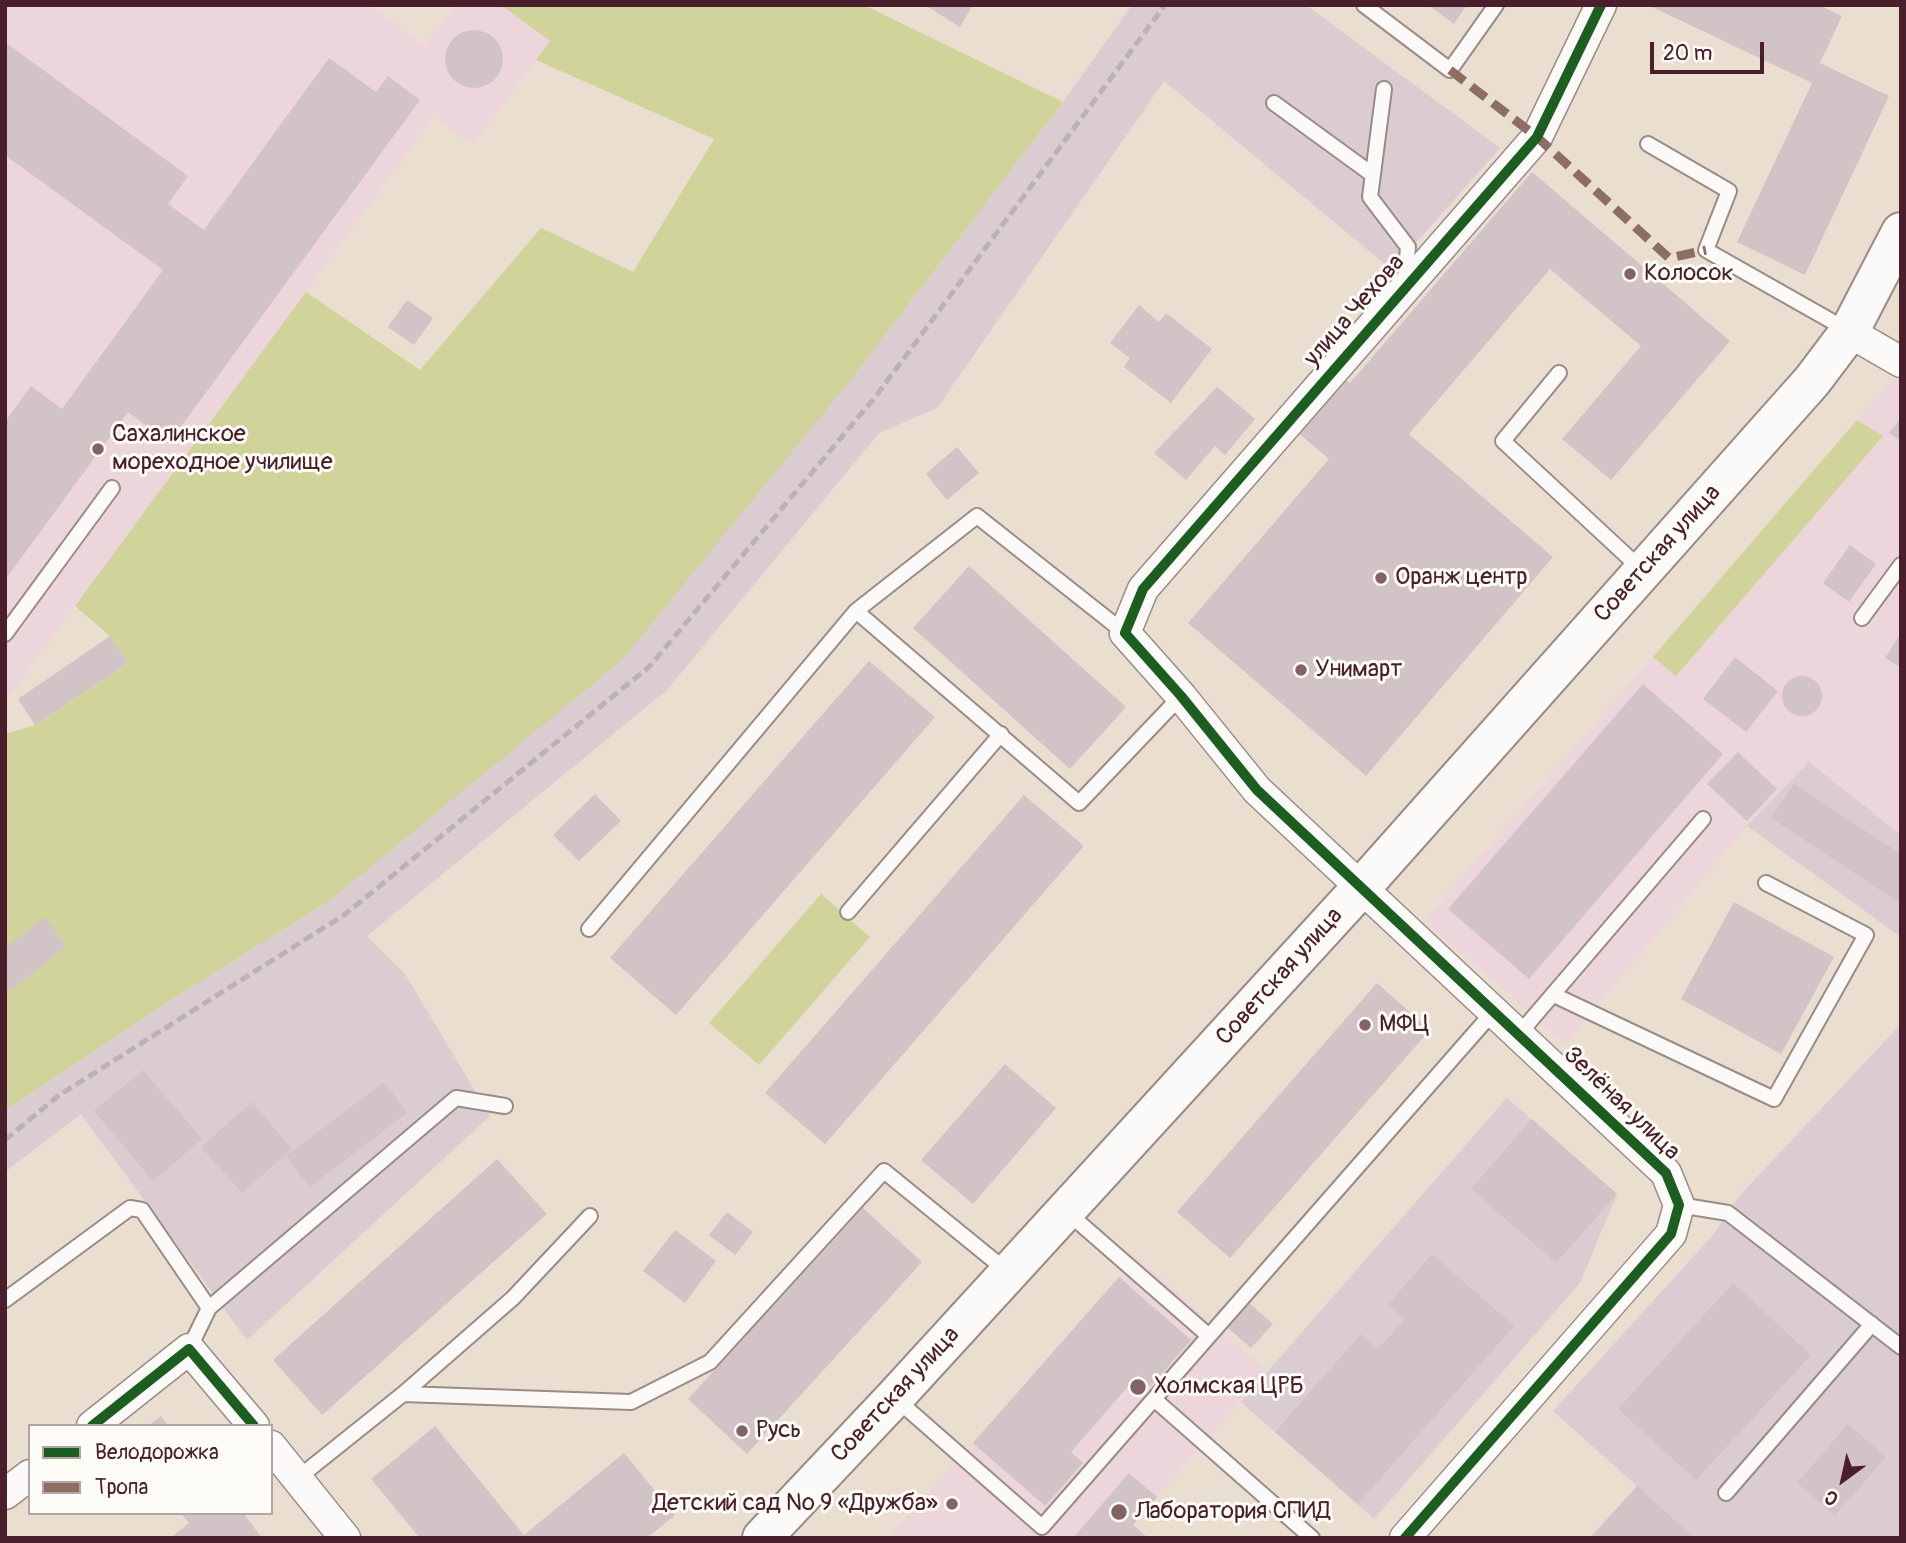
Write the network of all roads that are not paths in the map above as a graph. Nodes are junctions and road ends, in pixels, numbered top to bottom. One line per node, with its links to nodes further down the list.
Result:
1 (1364, 5): 2 (lane)
2 (1496, 5)
3 (1601, 5): 9 (street, улица Чехова)
4 (1384, 89): 7 (lane)
5 (1275, 103): 7 (lane)
6 (1648, 144): 10 (lane)
7 (1373, 175): 9 (lane)
8 (1901, 232): 10 (main road, Советская улица)
9 (1404, 286): 18 (street, улица Чехова)
10 (1850, 332): 11 (street); 15 (main road, Советская улица)
11 (1901, 362)
12 (1559, 373): 15 (lane)
13 (112, 488): 19 (lane)
14 (1901, 565): 17 (lane)
15 (1643, 571): 24 (main road, Советская улица)
16 (856, 611): 18 (lane); 21 (lane); 26 (lane)
17 (1862, 618)
18 (1125, 633): 20 (street, Зелёная улица)
19 (5, 634)
20 (1181, 696): 21 (lane); 24 (street, Зелёная улица)
21 (1001, 734): 25 (lane)
22 (1703, 819): 27 (lane)
23 (1766, 883): 27 (lane)
24 (1360, 889): 28 (street, Зелёная улица); 32 (main road, Советская улица)
25 (848, 912)
26 (589, 929)
27 (1554, 995): 29 (lane)
28 (1494, 1012): 29 (street, Зелёная улица); 38 (lane)
29 (1519, 1034): 31 (street, Зелёная улица)
30 (505, 1106): 36 (lane)
31 (1679, 1205): 37 (lane); 54 (street)
32 (1066, 1211): 34 (main road, Советская улица); 38 (lane)
33 (590, 1216): 41 (lane)
34 (1009, 1273): 41 (lane); 42 (main road, Советская улица)
35 (5, 1300): 36 (lane)
36 (209, 1308): 40 (lane)
37 (1872, 1324): 39 (lane); 49 (lane)
38 (1209, 1336): 43 (lane)
39 (1901, 1347)
40 (189, 1349): 44 (street); 45 (street)
41 (403, 1394): 48 (lane)
42 (895, 1397): 43 (lane); 52 (main road, Советская улица)
43 (1154, 1399): 53 (lane)
44 (95, 1424)
45 (252, 1424)
46 (273, 1448): 48 (street)
47 (28, 1477): 50 (street)
48 (298, 1478): 51 (street)
49 (1726, 1493)
50 (5, 1494)
51 (345, 1538)
52 (762, 1538)
53 (1312, 1538)
54 (1405, 1538)

